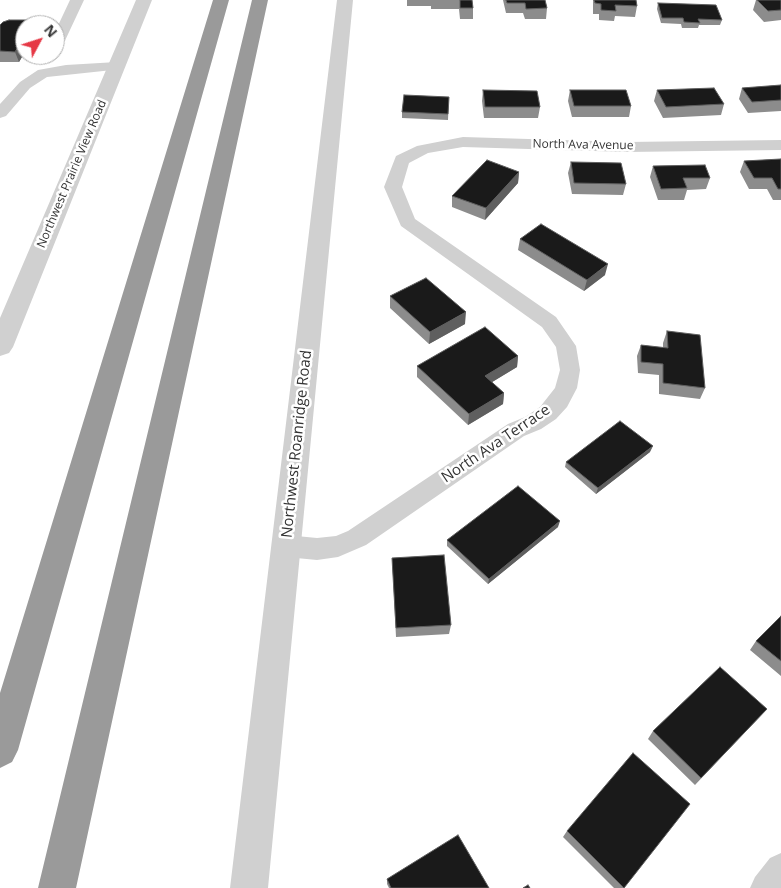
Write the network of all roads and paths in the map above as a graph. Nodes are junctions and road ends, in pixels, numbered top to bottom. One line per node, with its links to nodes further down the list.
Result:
1 (77, 0): 6 (street)
2 (144, 0): 8 (street, Northwest Prairie View Road)
3 (221, 0): 15 (highway)
4 (260, 0): 17 (highway)
5 (345, 0): 14 (street, Northwest Roanridge Road)
6 (65, 26)
7 (47, 65): 9 (street)
8 (117, 66): 9 (street); 13 (street, Northwest Prairie View Road)
9 (43, 73): 10 (street)
10 (0, 113)
11 (781, 145): 12 (street, North Ava Avenue)
12 (398, 172): 14 (street, North Ava Terrace)
13 (0, 347)
14 (286, 546): 18 (street, Northwest Roanridge Road)
15 (0, 750)
16 (781, 868): 19 (street)
17 (57, 888)
18 (249, 888)
19 (766, 888)

